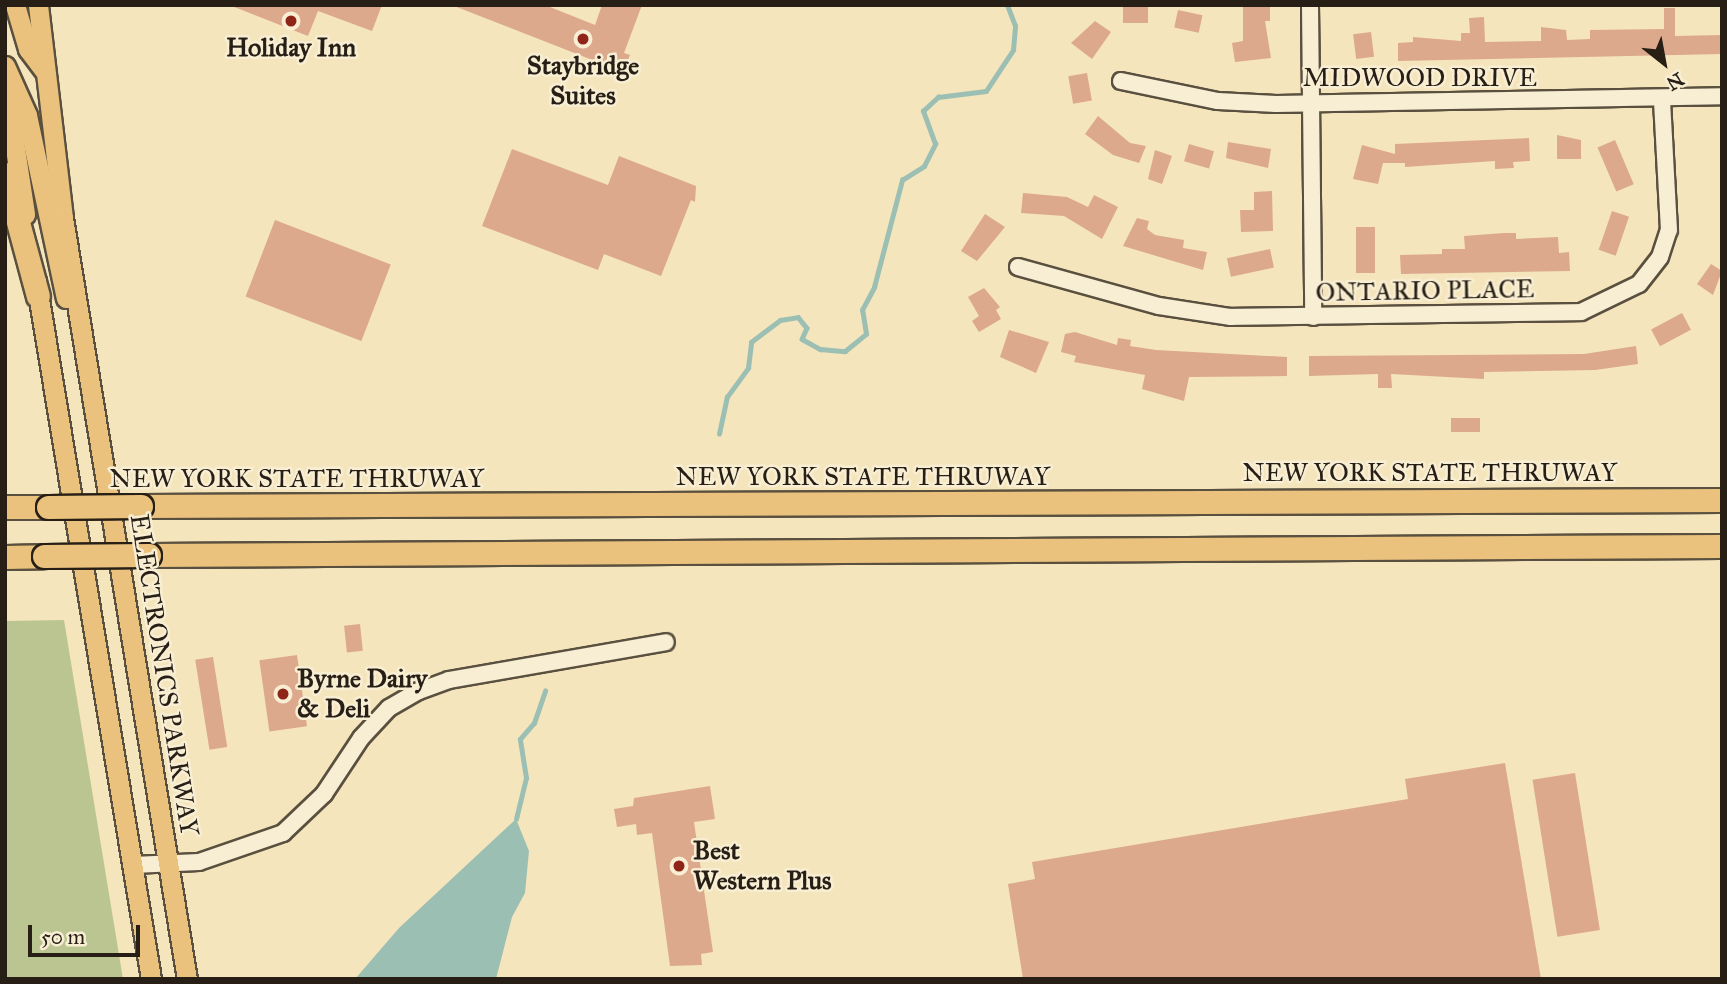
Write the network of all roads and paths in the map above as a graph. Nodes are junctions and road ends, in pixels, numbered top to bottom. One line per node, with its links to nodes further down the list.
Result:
1 (15, 5): 6 (main road)
2 (38, 5): 6 (main road, ELECTRONICS PARKWAY)
3 (1310, 5): 11 (street)
4 (5, 61): 6 (main road)
5 (5, 66): 16 (main road)
6 (45, 72): 16 (main road, ELECTRONICS PARKWAY)
7 (1121, 81): 11 (street, MIDWOOD DRIVE)
8 (5, 83): 14 (main road)
9 (1722, 96): 10 (street, MIDWOOD DRIVE)
10 (1662, 99): 11 (street, MIDWOOD DRIVE); 15 (street, ONTARIO PLACE)
11 (1312, 102): 15 (street)
12 (5, 173): 14 (highway)
13 (1018, 267): 15 (street, ONTARIO PLACE)
14 (38, 296): 23 (main road)
15 (1312, 317)
16 (89, 377): 22 (main road, ELECTRONICS PARKWAY)
17 (1722, 500): 18 (highway, NEW YORK STATE THRUWAY, bridge)
18 (5, 507)
19 (1722, 546): 20 (highway, bridge)
20 (5, 556)
21 (666, 642): 22 (street)
22 (169, 864): 23 (street); 25 (main road, ELECTRONICS PARKWAY)
23 (133, 865): 24 (main road)
24 (151, 979)
25 (187, 979)

